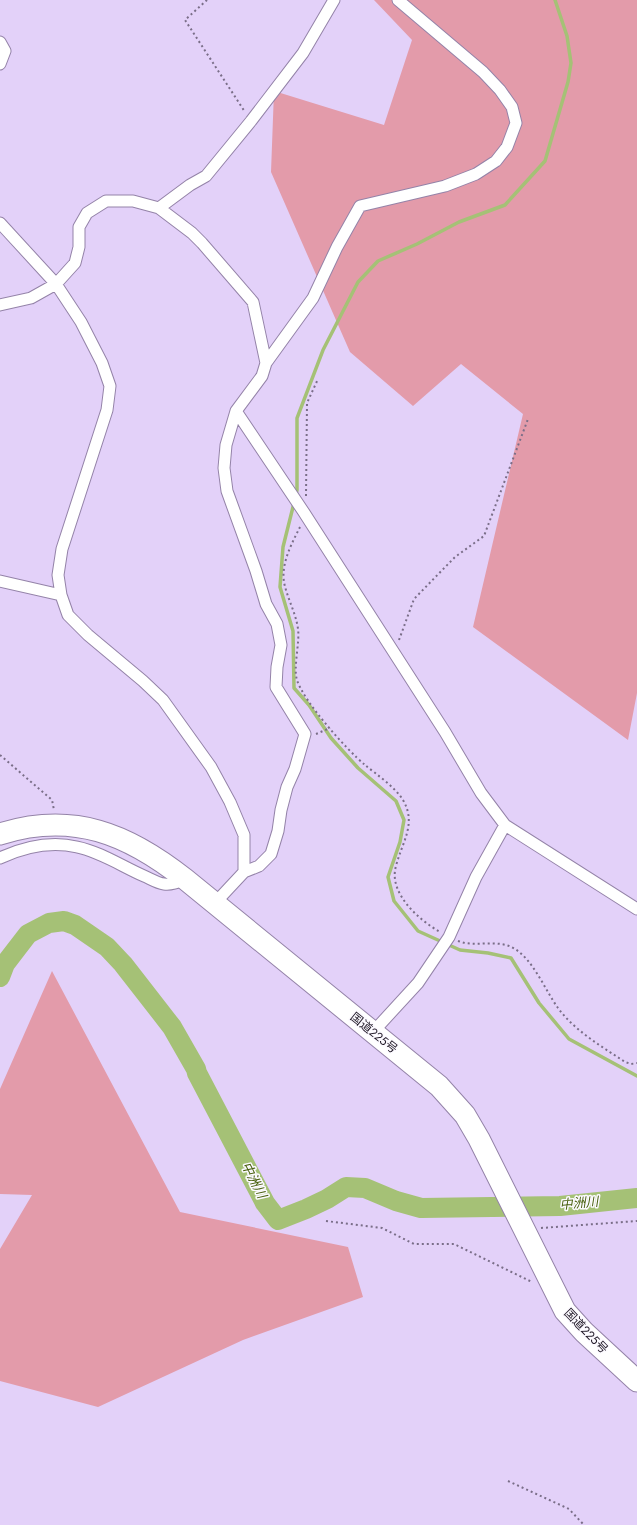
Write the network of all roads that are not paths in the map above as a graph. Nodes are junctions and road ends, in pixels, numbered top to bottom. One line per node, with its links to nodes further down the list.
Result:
1 (334, 0): 5 (street)
2 (398, 0): 9 (street)
3 (0, 42): 4 (street)
4 (0, 64)
5 (159, 208): 7 (street); 9 (street)
6 (0, 223): 7 (street)
7 (56, 284): 8 (street); 12 (street)
8 (0, 305)
9 (266, 363): 10 (street)
10 (236, 411): 13 (street); 16 (street)
11 (0, 581): 12 (street)
12 (62, 595): 16 (street)
13 (505, 826): 19 (street); 20 (street)
14 (0, 834): 17 (highway, 国道225号)
15 (0, 858): 17 (street)
16 (244, 872): 18 (street)
17 (185, 879): 18 (highway, 国道225号)
18 (215, 903): 20 (highway, 国道225号)
19 (637, 909)
20 (373, 1032): 21 (highway, 国道225号)
21 (637, 1381)

